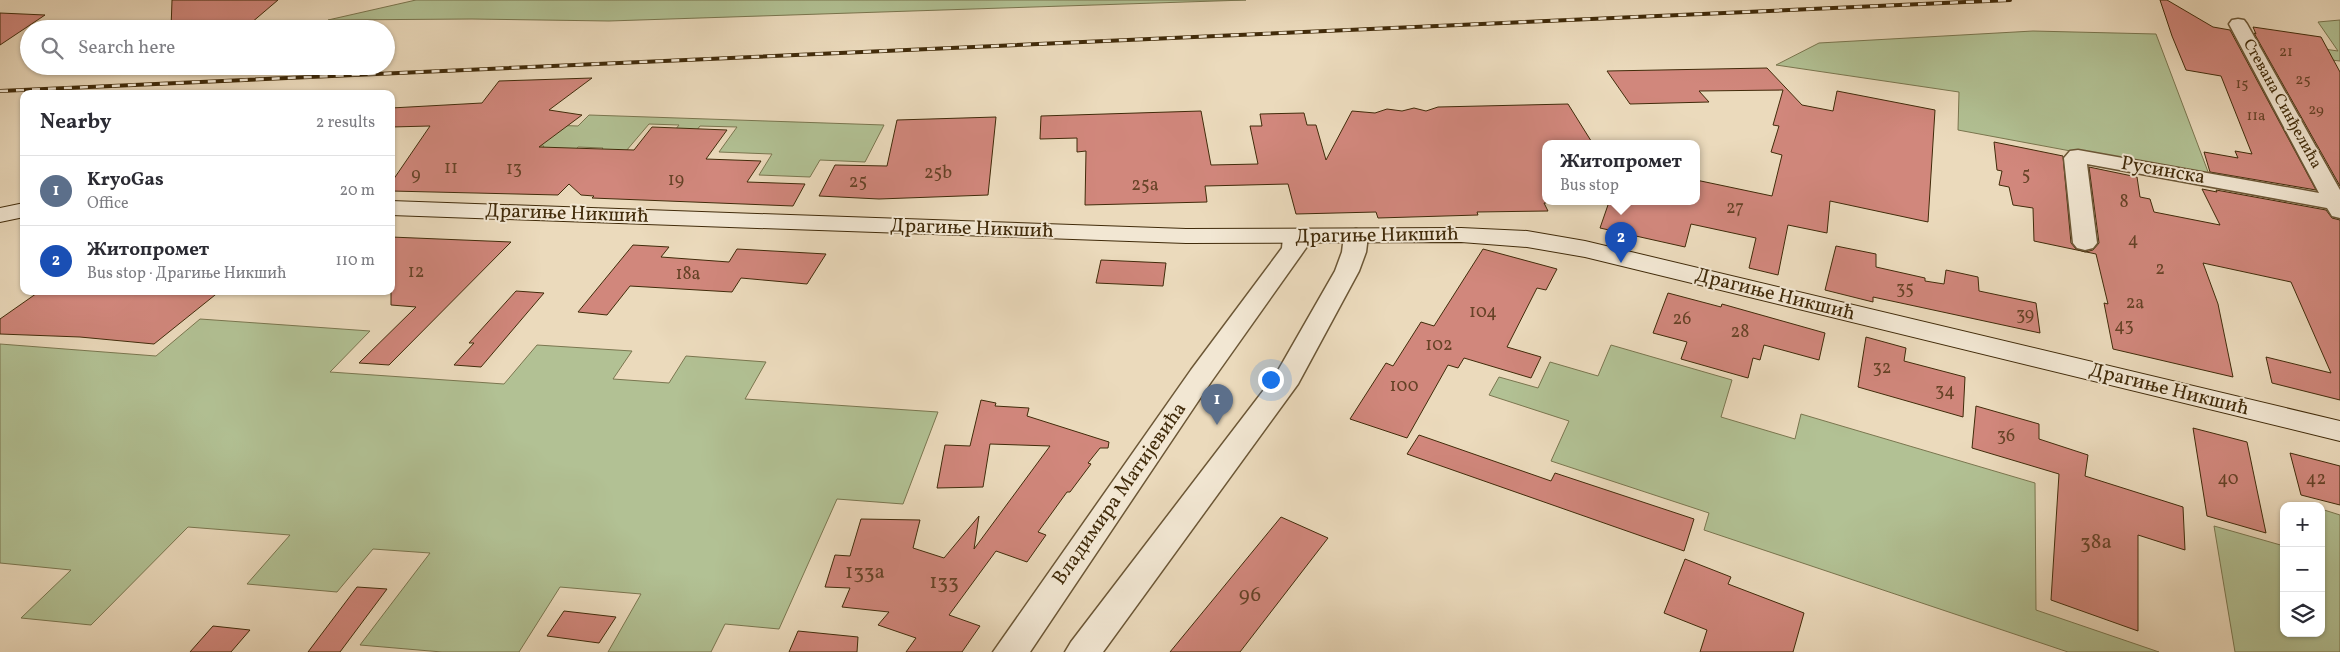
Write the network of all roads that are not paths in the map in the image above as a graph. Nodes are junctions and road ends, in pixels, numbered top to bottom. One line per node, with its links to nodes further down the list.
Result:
1 (2238, 24): 2 (street, Стевана Синђелића)
2 (2338, 207): 8 (street, Русинска)
3 (395, 208): 7 (street, Драгиње Никшић)
4 (20, 211): 5 (street)
5 (0, 215)
6 (1356, 236): 7 (street, Драгиње Никшић); 9 (street, Драгиње Никшић); 11 (street)
7 (1295, 237): 10 (street, Владимира Матијевића)
8 (2085, 243)
9 (2340, 431)
10 (1011, 652)
11 (1083, 652)

